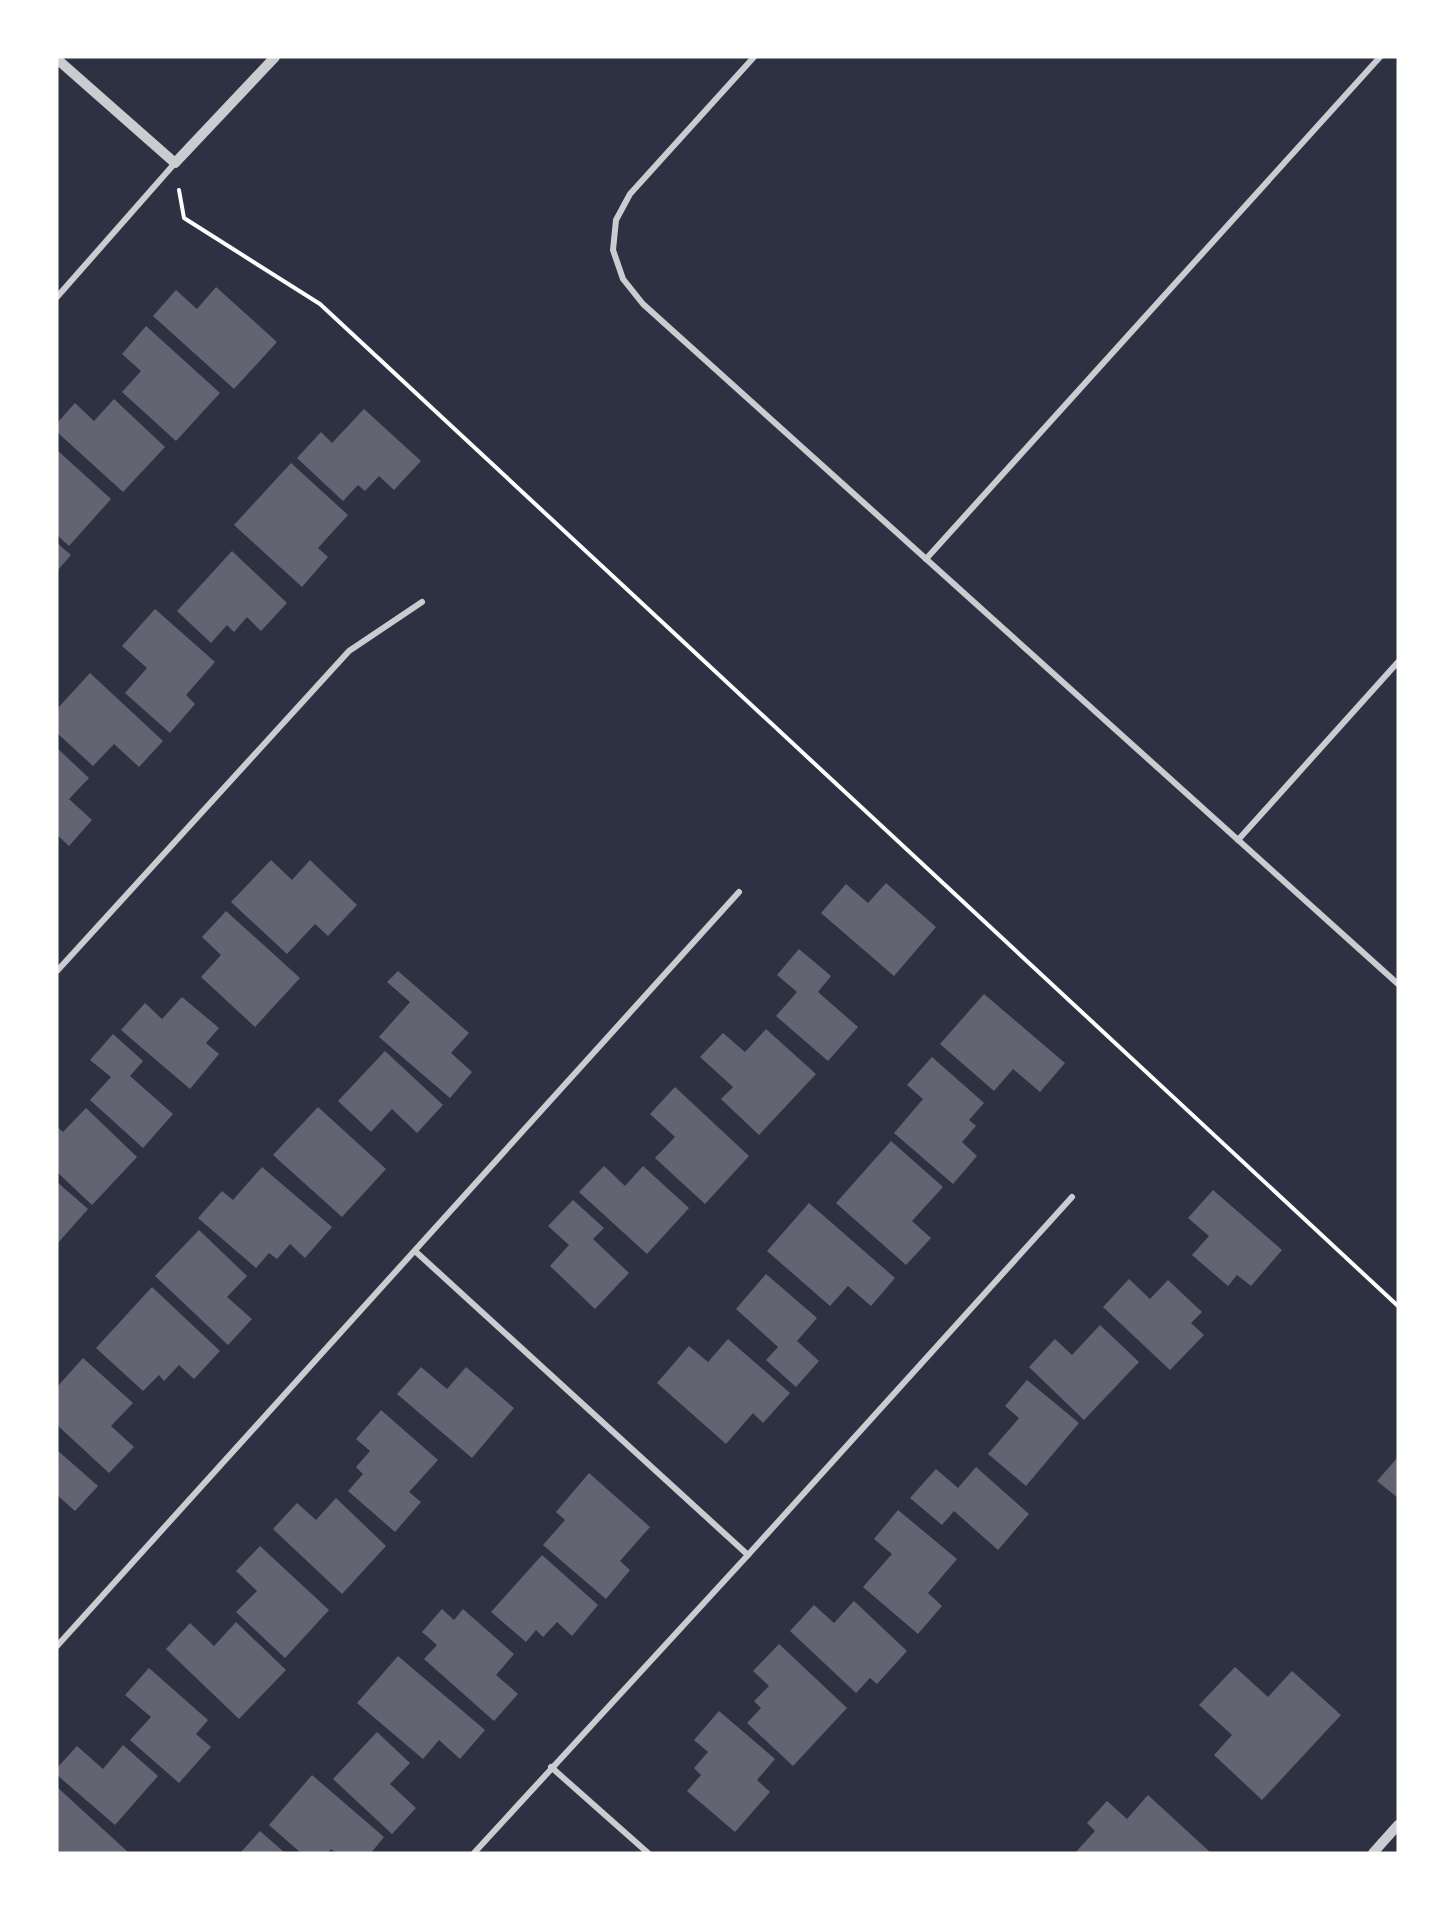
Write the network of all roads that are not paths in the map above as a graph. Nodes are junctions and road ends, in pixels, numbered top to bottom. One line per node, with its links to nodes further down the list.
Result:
1 (275, 57): 5 (street)
2 (754, 57): 7 (street)
3 (1380, 57): 7 (street)
4 (57, 59): 5 (street)
5 (175, 163): 6 (street)
6 (57, 297)
7 (926, 559): 10 (street)
8 (422, 602): 12 (street)
9 (1398, 662): 10 (street)
10 (1238, 840): 13 (street)
11 (739, 892): 15 (street)
12 (57, 971)
13 (1398, 984)
14 (1072, 1197): 16 (street)
15 (415, 1251): 16 (street); 17 (street)
16 (748, 1555): 18 (street)
17 (57, 1646)
18 (552, 1767): 20 (street); 21 (street)
19 (1398, 1825): 22 (street)
20 (474, 1853)
21 (648, 1853)
22 (1373, 1853)

